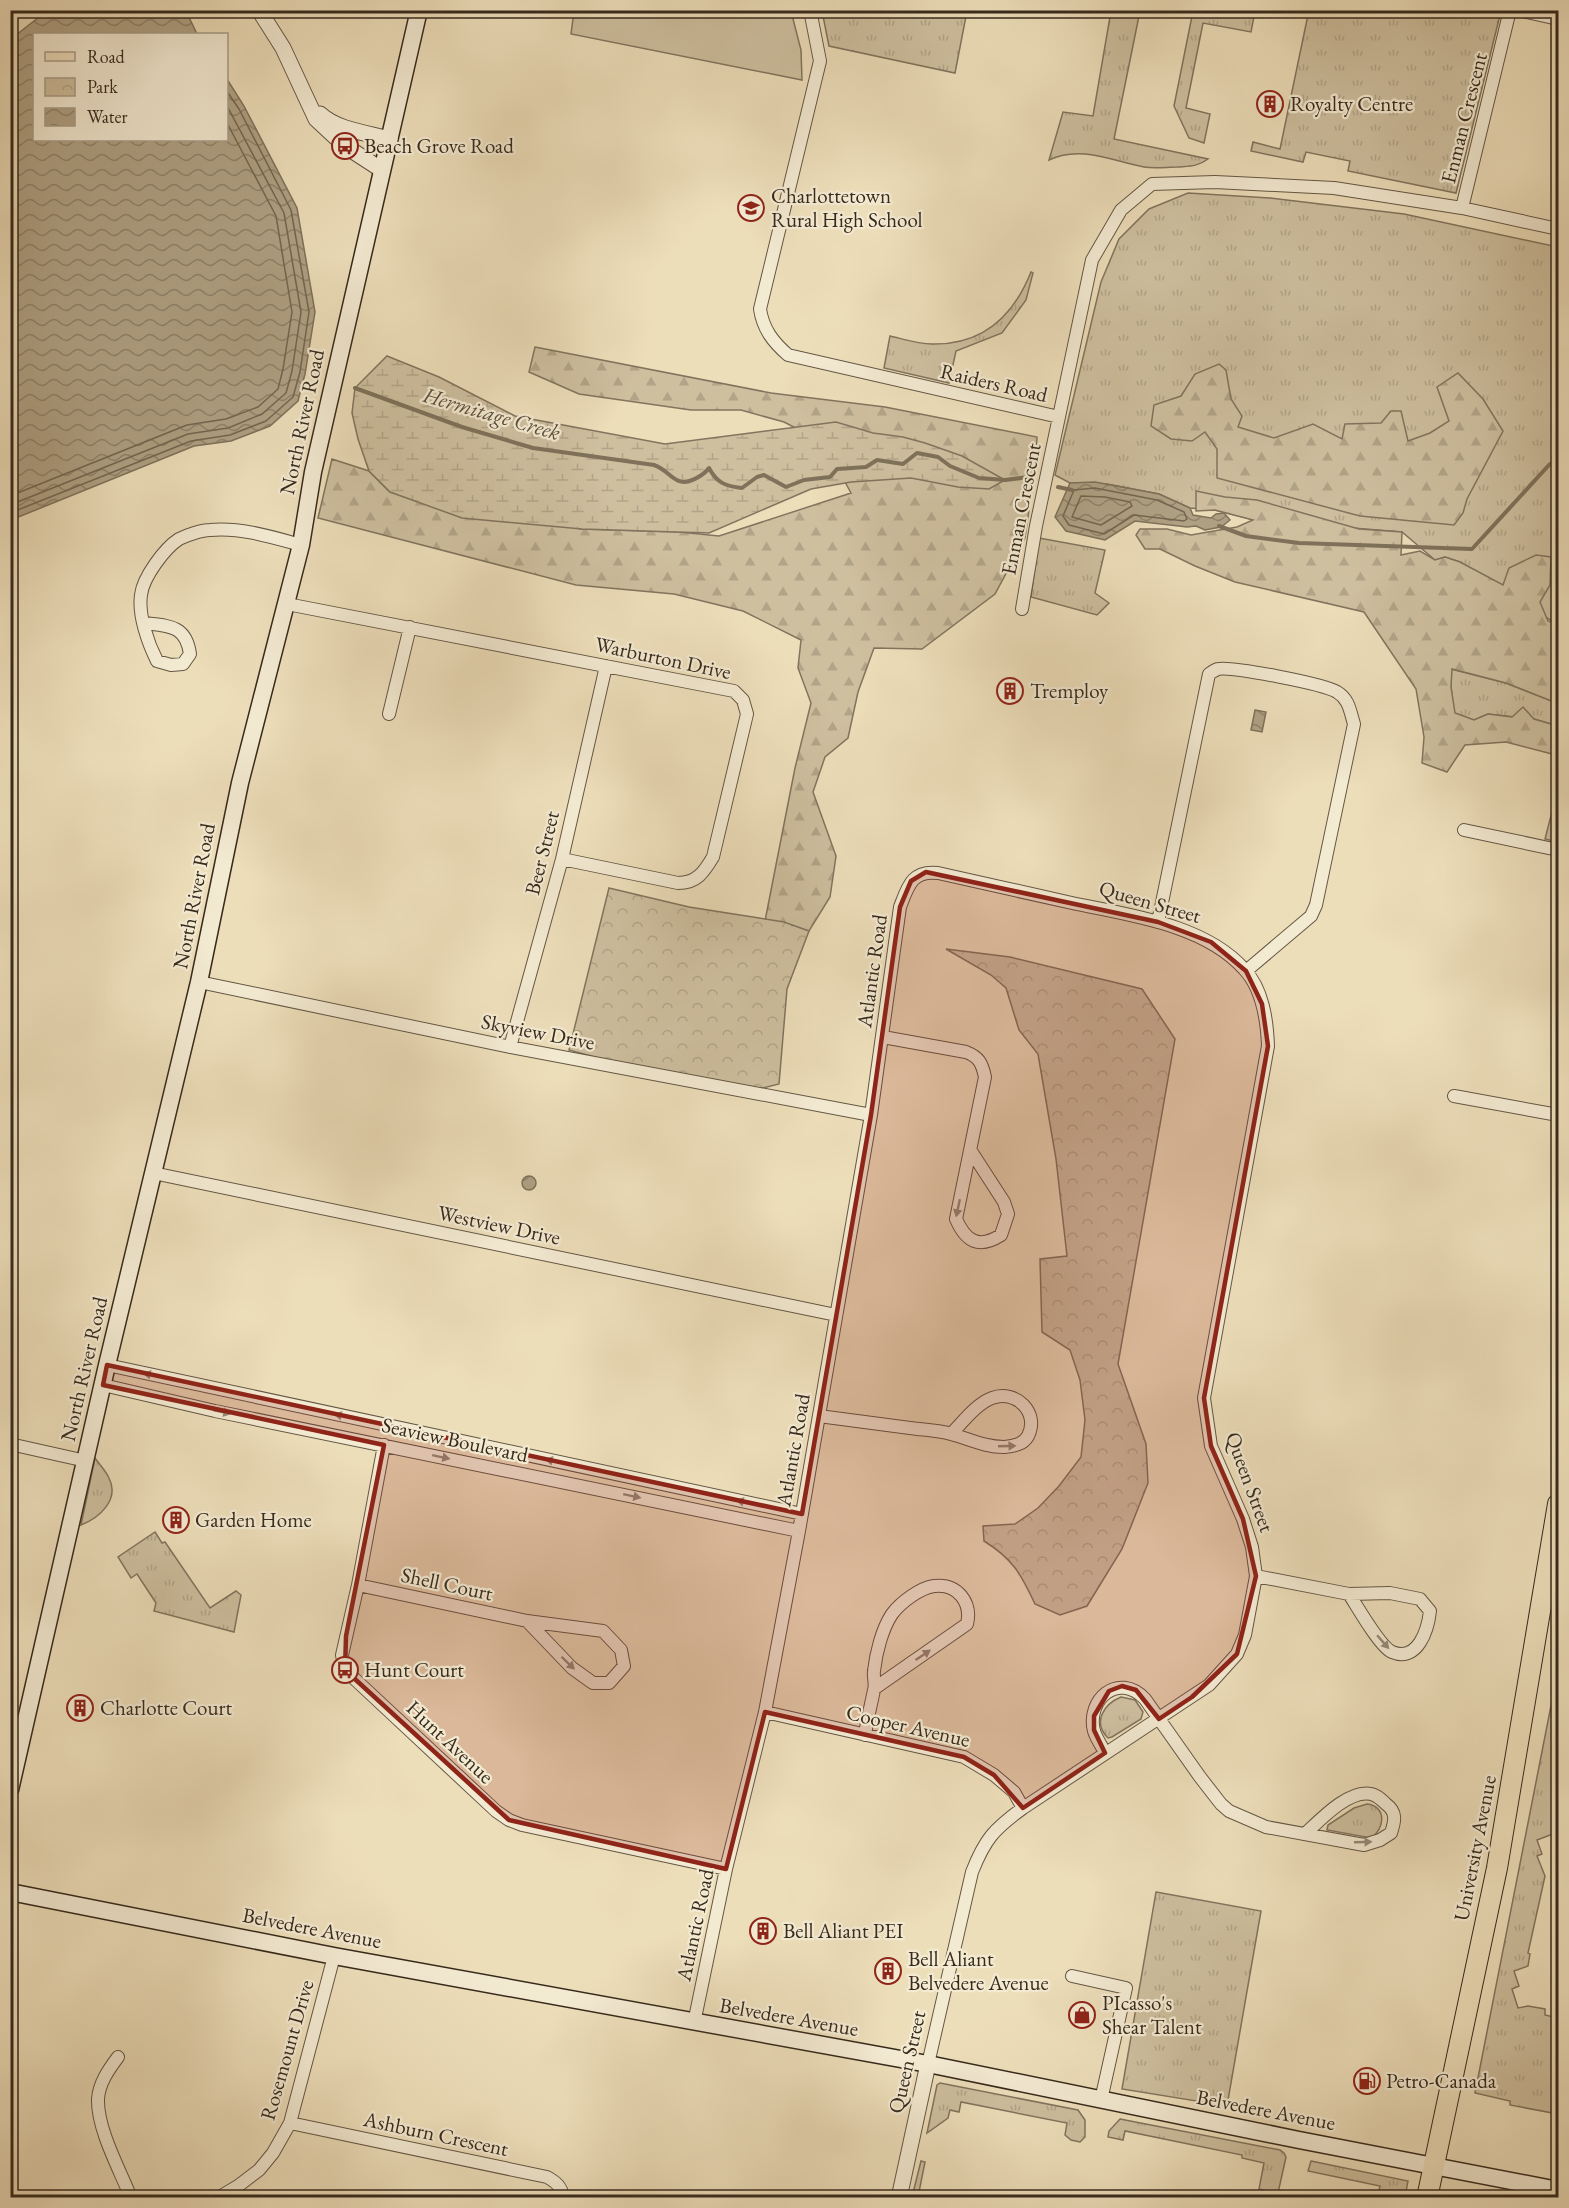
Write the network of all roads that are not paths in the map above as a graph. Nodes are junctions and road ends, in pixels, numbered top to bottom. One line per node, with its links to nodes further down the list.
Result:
1 (260, 10): 7 (street)
2 (419, 10): 8 (main road, North River Road)
3 (810, 10): 12 (street, Raiders Road)
4 (1510, 10): 10 (street, Enman Crescent)
5 (1518, 10): 6 (street)
6 (1558, 19)
7 (306, 101): 8 (street); 9 (street)
8 (390, 139): 9 (main road, North River Road)
9 (382, 170): 13 (main road, North River Road)
10 (1462, 208): 11 (street, Enman Crescent); 12 (street, Raiders Road)
11 (1558, 229)
12 (1059, 417): 15 (street, Enman Crescent)
13 (301, 544): 14 (main road, North River Road); 16 (street)
14 (287, 604): 17 (street, Warburton Drive); 26 (main road, North River Road)
15 (1022, 609)
16 (144, 623)
17 (410, 627): 18 (street, Warburton Drive); 19 (street)
18 (606, 666): 22 (street, Beer Street); 22 (street, Warburton Drive)
19 (389, 714)
20 (1464, 830): 21 (street)
21 (1558, 850)
22 (562, 859): 28 (street, Beer Street)
23 (911, 881): 24 (street, Queen Street); 27 (street, Atlantic Road)
24 (1158, 922): 25 (street, Queen Street); 25 (street)
25 (1246, 971): 45 (street, Queen Street)
26 (199, 982): 28 (street, Skyview Drive); 33 (main road, North River Road)
27 (883, 1037): 30 (street, Atlantic Road); 32 (street)
28 (510, 1047): 30 (street, Skyview Drive)
29 (1454, 1096): 31 (street)
30 (871, 1115): 34 (street, Atlantic Road)
31 (1558, 1115)
32 (971, 1151): 32 (street, one-way to 32)
33 (153, 1173): 34 (street, Westview Drive); 35 (main road, North River Road)
34 (837, 1315): 37 (street, Atlantic Road)
35 (107, 1365): 36 (main road, North River Road); 43 (street, Seaview Boulevard, one-way to 35)
36 (103, 1385): 40 (street, Seaview Boulevard, one-way to 40); 41 (main road, North River Road)
37 (819, 1416): 38 (street); 43 (street, Atlantic Road)
38 (951, 1434): 38 (street, one-way to 38)
39 (10, 1444): 41 (street)
40 (384, 1445): 44 (street, Seaview Boulevard, one-way to 44); 46 (street, Hunt Avenue)
41 (86, 1461): 54 (main road, North River Road)
42 (1558, 1504): 66 (main road, University Avenue)
43 (802, 1514): 44 (street, Atlantic Road)
44 (799, 1531): 50 (street, Atlantic Road)
45 (1256, 1576): 47 (street); 51 (street, Queen Street)
46 (358, 1585): 48 (street, Shell Court); 57 (street, Hunt Avenue)
47 (1349, 1594): 47 (street, one-way to 47)
48 (527, 1621): 48 (street, Shell Court, one-way to 48)
49 (875, 1688): 49 (street, one-way to 49); 52 (street)
50 (765, 1712): 52 (street, Cooper Avenue); 57 (street, Atlantic Road)
51 (1159, 1719): 53 (street, Queen Street); 53 (street); 56 (street)
52 (865, 1735): 55 (street, Cooper Avenue)
53 (1105, 1753): 55 (street, Queen Street)
54 (10, 1790)
55 (1023, 1808): 63 (street, Queen Street)
56 (1305, 1834): 56 (street, one-way to 56)
57 (726, 1869): 61 (street, Atlantic Road)
58 (10, 1892): 59 (main road, Belvedere Avenue)
59 (334, 1956): 61 (main road, Belvedere Avenue); 65 (street, Rosemount Drive)
60 (1072, 1976): 64 (street)
61 (694, 2023): 63 (main road, Belvedere Avenue)
62 (118, 2057): 68 (street)
63 (928, 2064): 64 (main road, Belvedere Avenue); 71 (street, Queen Street)
64 (1101, 2100): 66 (main road, Belvedere Avenue)
65 (290, 2123): 69 (street, Rosemount Drive); 70 (street, Ashburn Crescent)
66 (1433, 2167): 67 (main road, Belvedere Avenue); 72 (main road, University Avenue)
67 (1558, 2190)
68 (131, 2198)
69 (218, 2198)
70 (563, 2198)
71 (899, 2198)
72 (1426, 2198)

